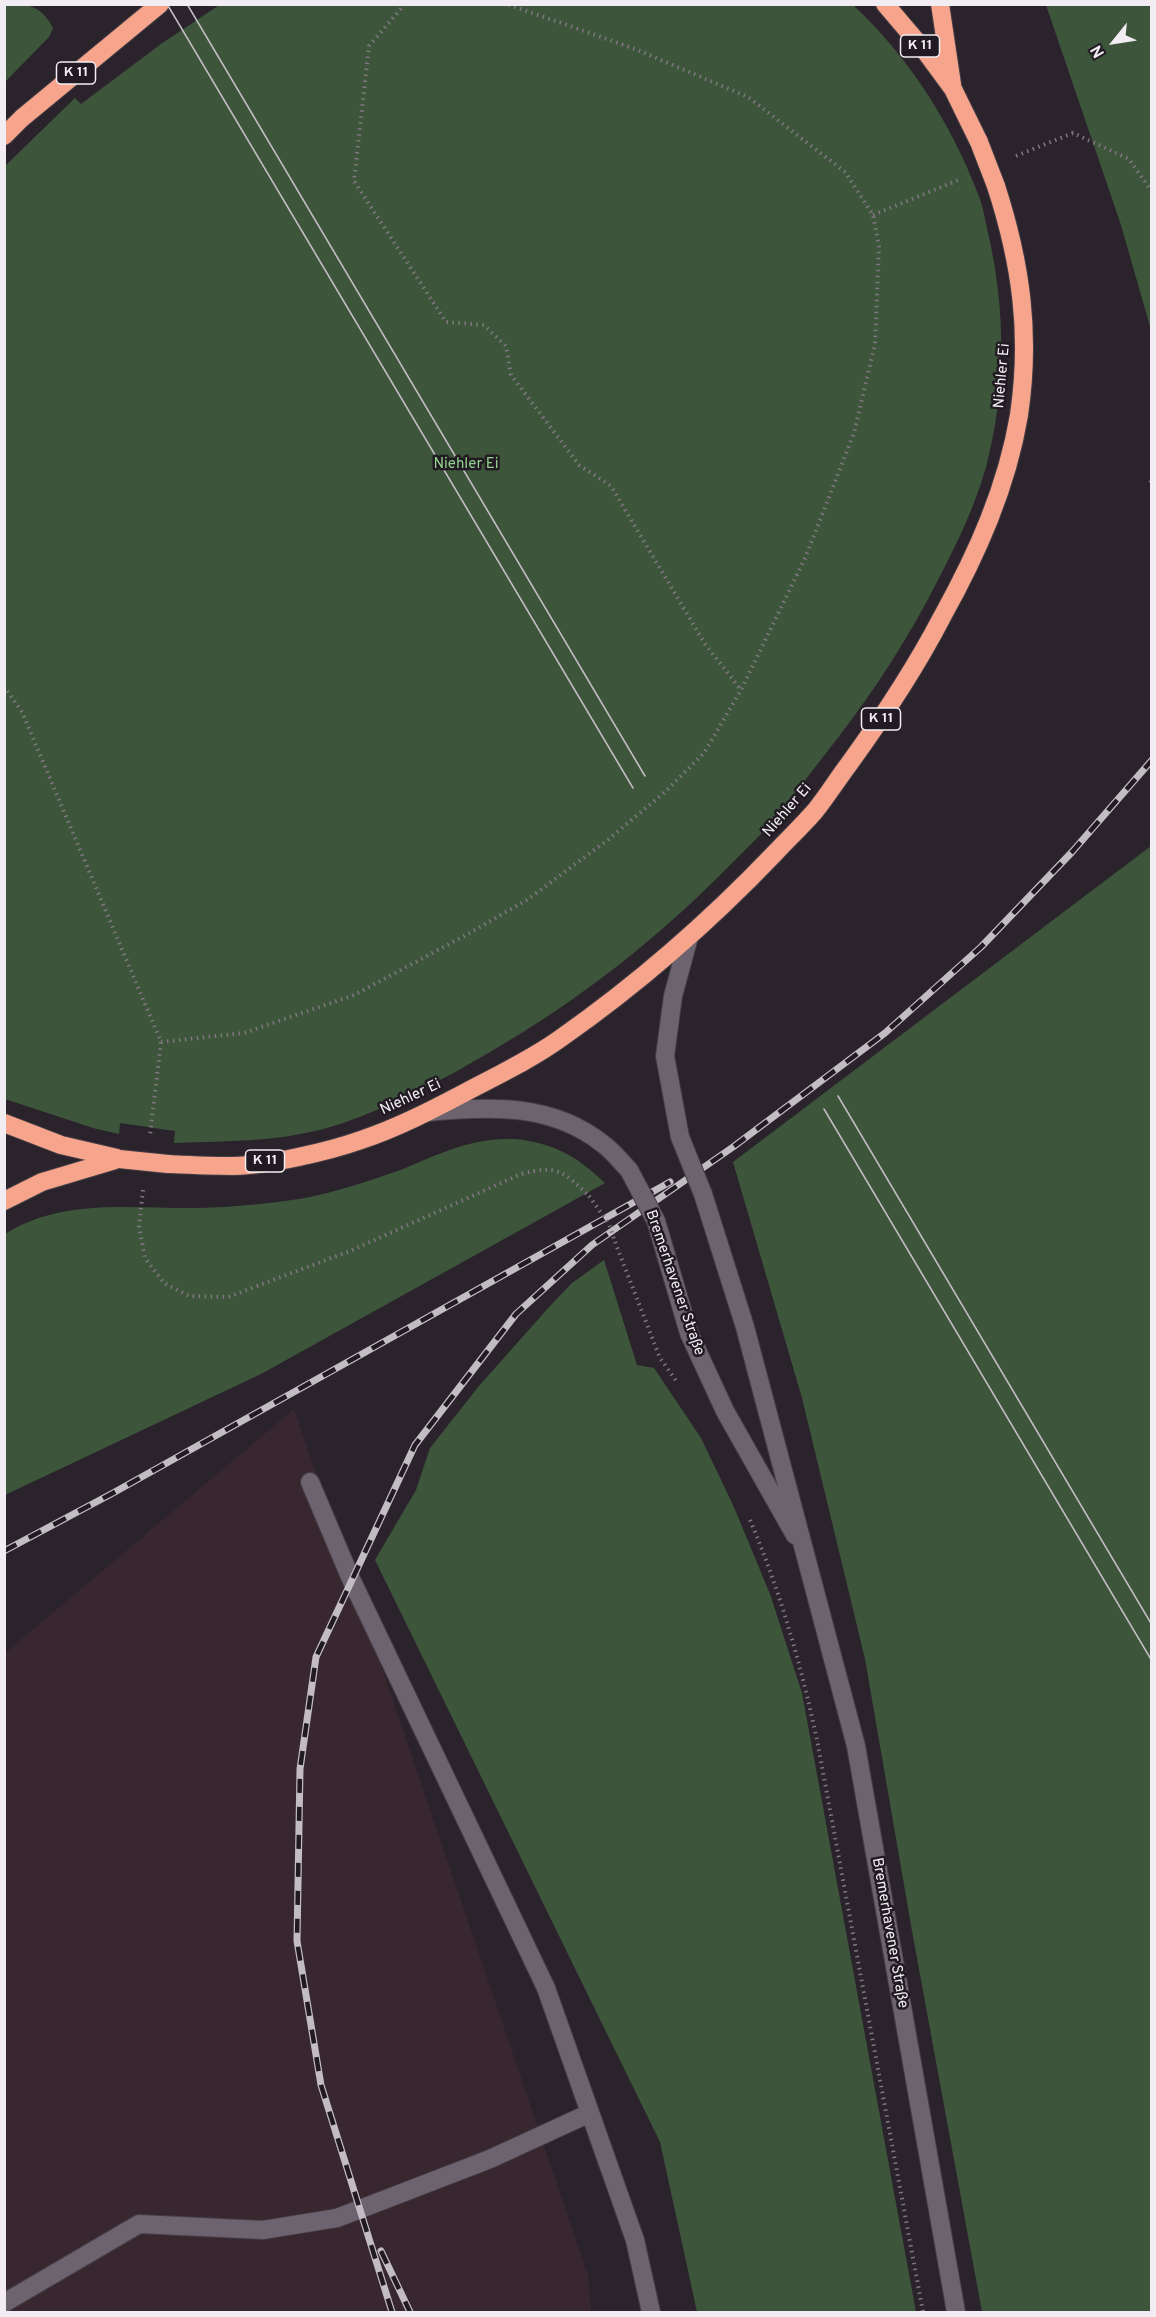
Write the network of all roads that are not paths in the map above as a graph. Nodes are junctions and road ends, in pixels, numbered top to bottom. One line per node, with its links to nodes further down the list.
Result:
1 (885, 4): 4 (highway, Niehler Ei / K 11)
2 (940, 4): 4 (highway)
3 (155, 8): 5 (highway, K 11)
4 (953, 89): 6 (highway, Niehler Ei / K 11, bridge)
5 (4, 136)
6 (689, 937): 7 (highway, Niehler Ei / K 11); 12 (main road, Bremerhavener Straße / K 11, bridge)
7 (428, 1112): 9 (highway, Niehler Ei / K 11, bridge); 12 (main road, Bremerhavener Straße / K 11, bridge)
8 (4, 1123): 9 (highway, Niehler Ei / K 11)
9 (119, 1159): 10 (highway)
10 (4, 1201)
11 (310, 1482): 13 (main road)
12 (808, 1557): 16 (main road, Bremerhavener Straße / K 11)
13 (590, 2113): 14 (main road); 15 (main road)
14 (4, 2303)
15 (651, 2313)
16 (956, 2313)

